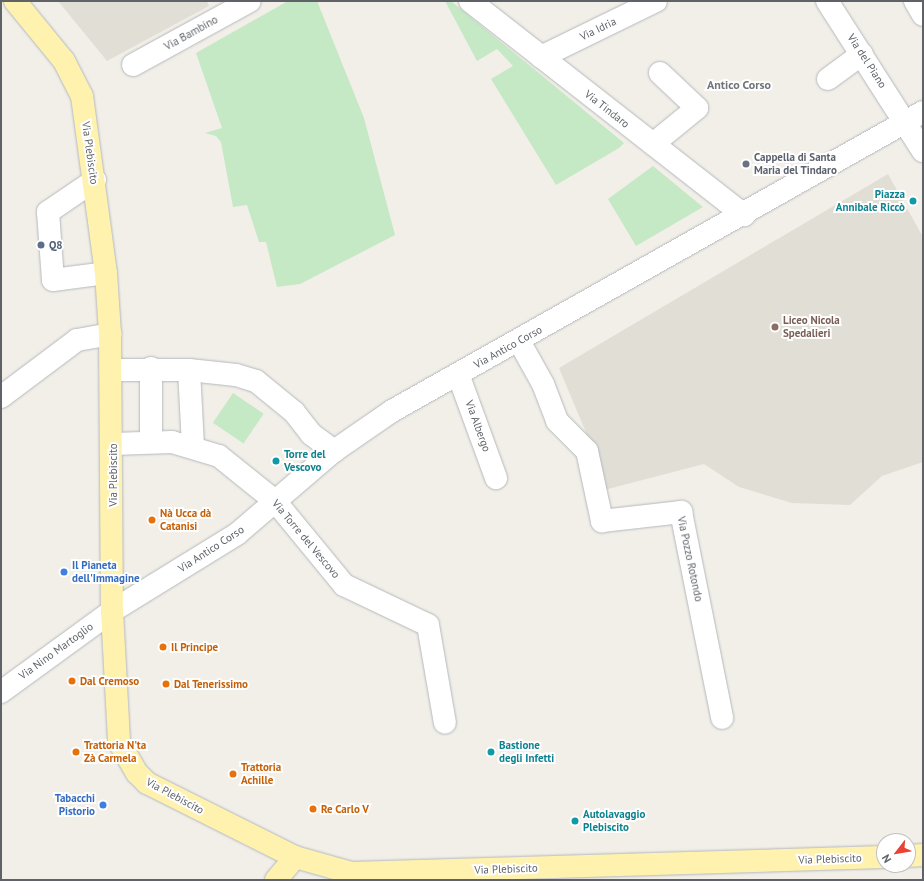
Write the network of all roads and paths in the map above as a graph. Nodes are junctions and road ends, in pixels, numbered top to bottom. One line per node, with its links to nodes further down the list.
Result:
1 (15, 1): 16 (main road, Via Plebiscito)
2 (250, 1): 10 (street, Via Bambino)
3 (470, 1): 9 (street, Via Tindaro)
4 (656, 1): 9 (street, Via Idria)
5 (828, 1): 8 (street, Via del Piano)
6 (915, 1): 7 (street)
7 (923, 15)
8 (862, 54): 12 (street); 13 (street, Via del Piano)
9 (541, 57): 14 (street, Via Tindaro)
10 (133, 65)
11 (660, 73): 14 (street)
12 (828, 79)
13 (915, 117): 15 (street, Via del Piano); 17 (street, Via Antico Corso)
14 (653, 144): 17 (street, Via Tindaro)
15 (923, 151)
16 (95, 180): 18 (main road, Via Plebiscito); 18 (street)
17 (744, 215): 20 (street, Via Antico Corso)
18 (106, 273): 19 (main road, Via Plebiscito)
19 (110, 334): 22 (main road, Via Plebiscito); 25 (street)
20 (519, 341): 24 (street, Via Antico Corso); 34 (street, Via Pozzo Rotondo)
21 (151, 368): 22 (street); 23 (street); 26 (street)
22 (112, 370): 27 (main road, Via Plebiscito)
23 (189, 370): 28 (street); 29 (street)
24 (458, 374): 29 (street, Via Antico Corso); 30 (street, Via Albergo)
25 (2, 395)
26 (151, 441): 27 (street, Via Torre del Vescovo); 28 (street, Via Torre del Vescovo)
27 (113, 444): 32 (main road, Via Plebiscito)
28 (193, 446): 31 (street, Via Torre del Vescovo)
29 (334, 451): 31 (street, Via Antico Corso)
30 (496, 478)
31 (275, 501): 32 (street, Via Antico Corso); 35 (street, Via Torre del Vescovo)
32 (112, 611): 33 (street, Via Nino Martoglio); 36 (main road, Via Plebiscito)
33 (1, 692)
34 (722, 718)
35 (445, 723)
36 (295, 857): 38 (main road, Via Plebiscito); 39 (main road)
37 (876, 857): 38 (main road, Via Plebiscito)
38 (504, 874)
39 (276, 880)

